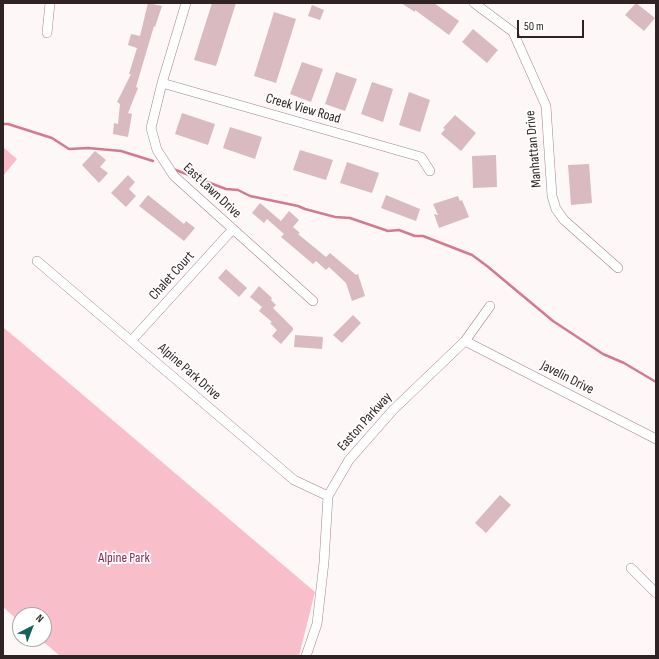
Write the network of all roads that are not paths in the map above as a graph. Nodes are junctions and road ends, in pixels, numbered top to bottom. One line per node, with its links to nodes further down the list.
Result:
1 (50, 3): 4 (street)
2 (186, 3): 5 (street, East Lawn Drive)
3 (474, 3): 9 (street, Manhattan Drive)
4 (47, 33)
5 (162, 83): 6 (street, Creek View Road); 7 (street, East Lawn Drive)
6 (430, 171)
7 (233, 229): 10 (street, East Lawn Drive); 12 (street, Chalet Court)
8 (37, 261): 12 (street, Alpine Park Drive)
9 (618, 268)
10 (313, 301)
11 (490, 306): 13 (street, Easton Parkway)
12 (132, 340): 15 (street, Alpine Park Drive)
13 (465, 341): 14 (street, Javelin Drive); 15 (street, Easton Parkway)
14 (656, 439)
15 (328, 496): 18 (street, Easton Parkway)
16 (631, 568): 17 (street)
17 (656, 593)
18 (306, 656)

